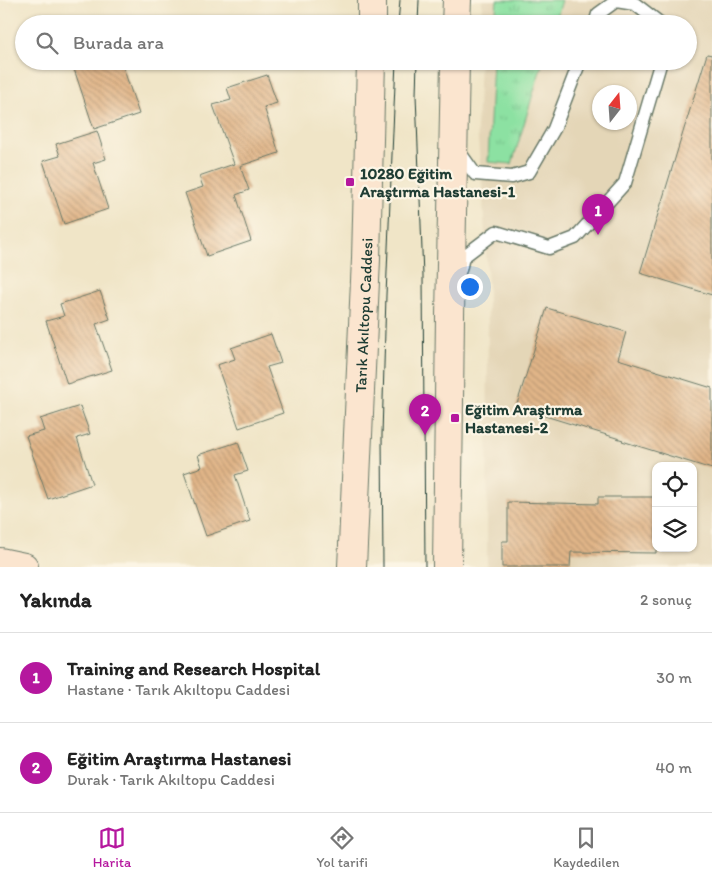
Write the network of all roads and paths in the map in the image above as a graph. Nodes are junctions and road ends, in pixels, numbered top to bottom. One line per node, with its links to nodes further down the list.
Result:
1 (372, 0): 3 (main road)
2 (457, 0): 4 (main road)
3 (372, 15)
4 (456, 15)
5 (598, 15): 6 (lane)
6 (649, 15)
7 (371, 70): 15 (main road, Tarık Akıltopu Caddesi)
8 (456, 70): 11 (main road)
9 (577, 70): 11 (lane)
10 (658, 70): 12 (lane)
11 (454, 144): 12 (main road)
12 (450, 316): 16 (main road)
13 (0, 562): 14 (main road)
14 (24, 567)
15 (352, 567)
16 (447, 567)

